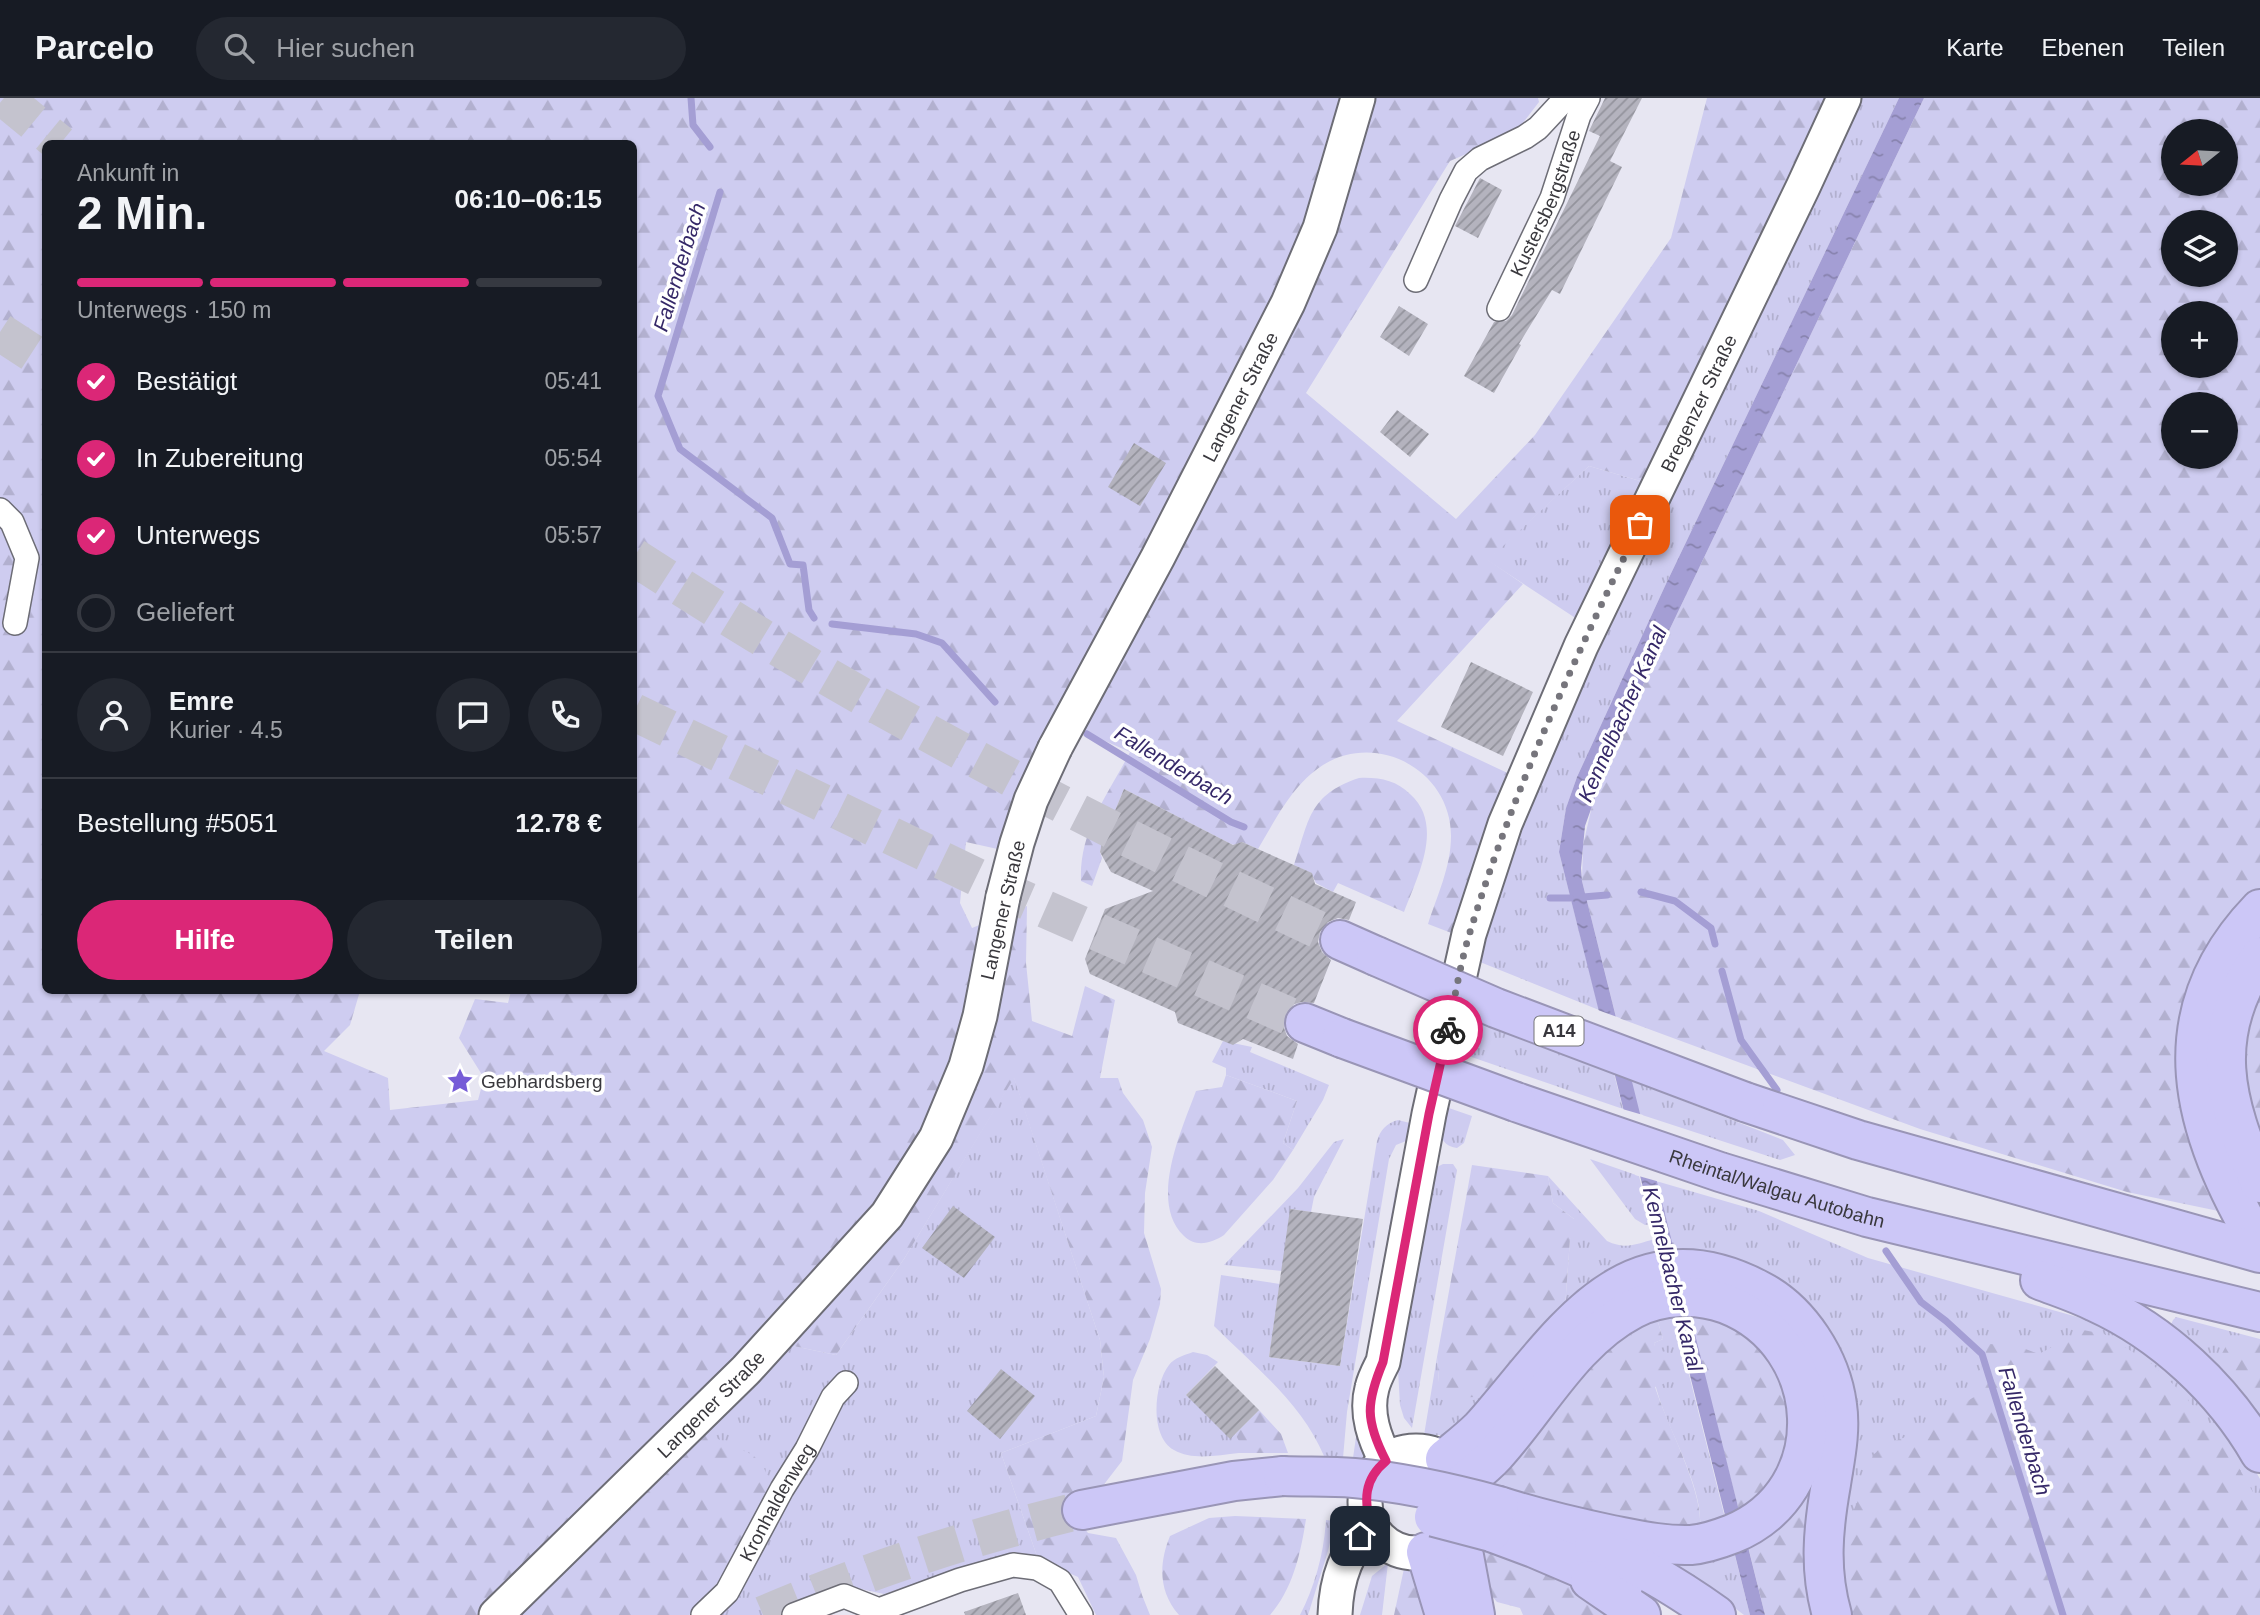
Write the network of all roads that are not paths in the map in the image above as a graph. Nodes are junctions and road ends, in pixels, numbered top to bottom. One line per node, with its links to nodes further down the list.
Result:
1 (1358, 98): 25 (main road, Langener Straße, bridge)
2 (1566, 98): 5 (street, Kustersbergstraße)
3 (1588, 98): 6 (street, Kustersbergstraße)
4 (1844, 98): 20 (main road, Bregenzer Straße)
5 (1416, 280)
6 (1500, 309)
7 (0, 510): 8 (street)
8 (15, 623)
9 (2260, 909): 15 (highway)
10 (1340, 940): 15 (highway, A14, bridge)
11 (2260, 957): 13 (highway)
12 (1305, 1023): 14 (highway, Rheintal/Walgau Autobahn, bridge)
13 (2260, 1183)
14 (1867, 1217): 17 (highway, Rheintal/Walgau Autobahn); 19 (highway)
15 (2254, 1248)
16 (1695, 1284): 20 (highway); 22 (highway); 34 (highway)
17 (2260, 1312)
18 (846, 1382): 26 (street, Kronhaldenweg)
19 (2260, 1453)
20 (1426, 1463): 22 (main road); 22 (main road)
21 (1082, 1510): 22 (highway, bridge)
22 (1450, 1530): 23 (highway); 24 (highway); 29 (main road); 30 (main road); 31 (highway); 32 (highway)
23 (1560, 1558): 24 (highway); 33 (highway)
24 (1694, 1611)
25 (496, 1615)
26 (703, 1615)
27 (794, 1615): 28 (street)
28 (1081, 1615)
29 (1335, 1615)
30 (1350, 1615)
31 (1445, 1615)
32 (1475, 1615)
33 (1641, 1615)
34 (1832, 1615)

